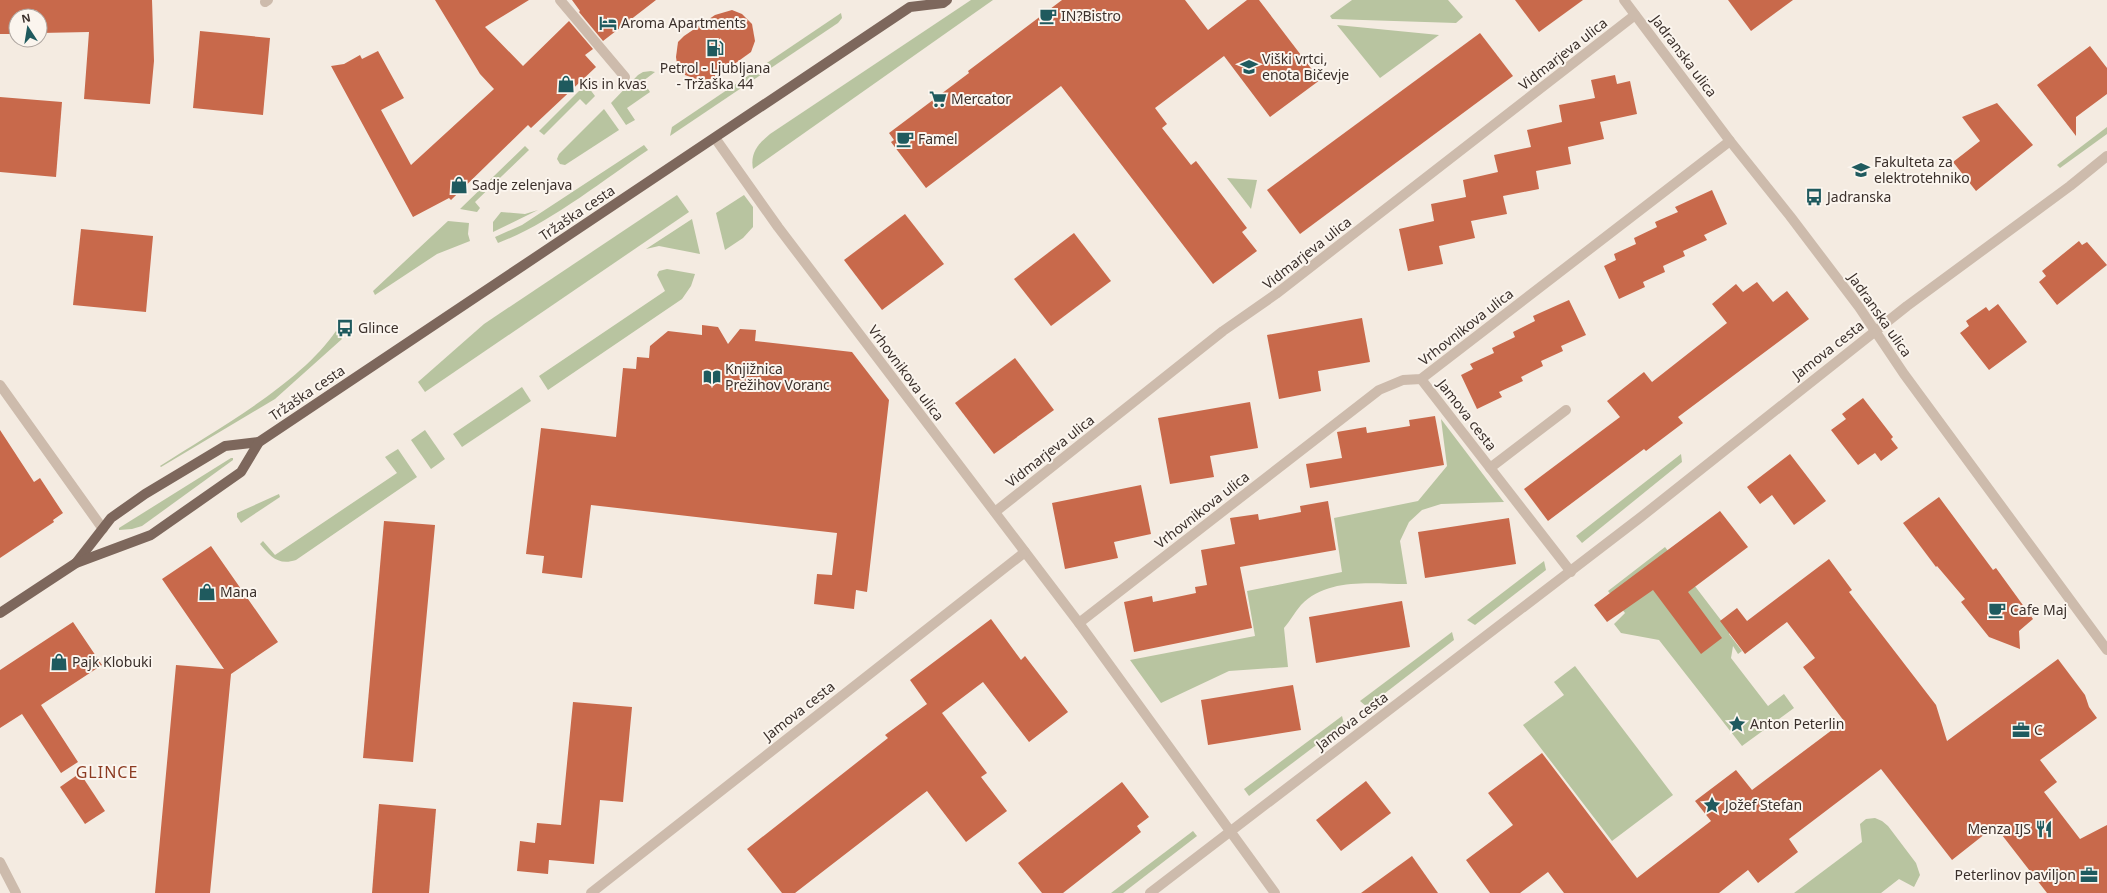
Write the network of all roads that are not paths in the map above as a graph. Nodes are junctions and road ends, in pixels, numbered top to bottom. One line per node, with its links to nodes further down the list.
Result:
1 (560, 0): 6 (street)
2 (947, 0): 4 (main road, Tržaška cesta)
3 (1624, 0): 5 (street, Jadranska ulica)
4 (912, 3): 7 (main road, Tržaška cesta)
5 (1635, 15): 8 (street, Jadranska ulica); 16 (street, Vidmarjeva ulica)
6 (625, 77)
7 (715, 138): 14 (main road, Tržaška cesta); 16 (street, Vrhovnikova ulica)
8 (1730, 141): 10 (street, Jadranska ulica); 11 (street, Vrhovnikova ulica)
9 (2107, 156): 10 (street, Jamova cesta)
10 (1874, 331): 20 (street, Jamova cesta); 23 (street, Jadranska ulica)
11 (1422, 379): 15 (street, Jamova cesta); 22 (street, Vrhovnikova ulica)
12 (0, 385): 17 (street)
13 (1566, 410): 15 (street, Jamova cesta)
14 (258, 442): 17 (main road, Tržaška cesta); 19 (main road, Tržaška cesta)
15 (1490, 468): 20 (street, Jamova cesta)
16 (995, 512): 18 (street, Vrhovnikova ulica)
17 (102, 529): 19 (main road, Tržaška cesta)
18 (1025, 552): 22 (street, Vrhovnikova ulica); 27 (street, Jamova cesta)
19 (76, 563): 21 (main road, Tržaška cesta)
20 (1571, 572): 24 (street, Jamova cesta)
21 (0, 613)
22 (1079, 623): 24 (street, Vrhovnikova ulica)
23 (2107, 650)
24 (1229, 832): 28 (street, Jamova cesta); 29 (street, Vrhovnikova ulica)
25 (0, 862): 26 (street)
26 (16, 893)
27 (591, 893)
28 (1150, 893)
29 (1275, 893)

